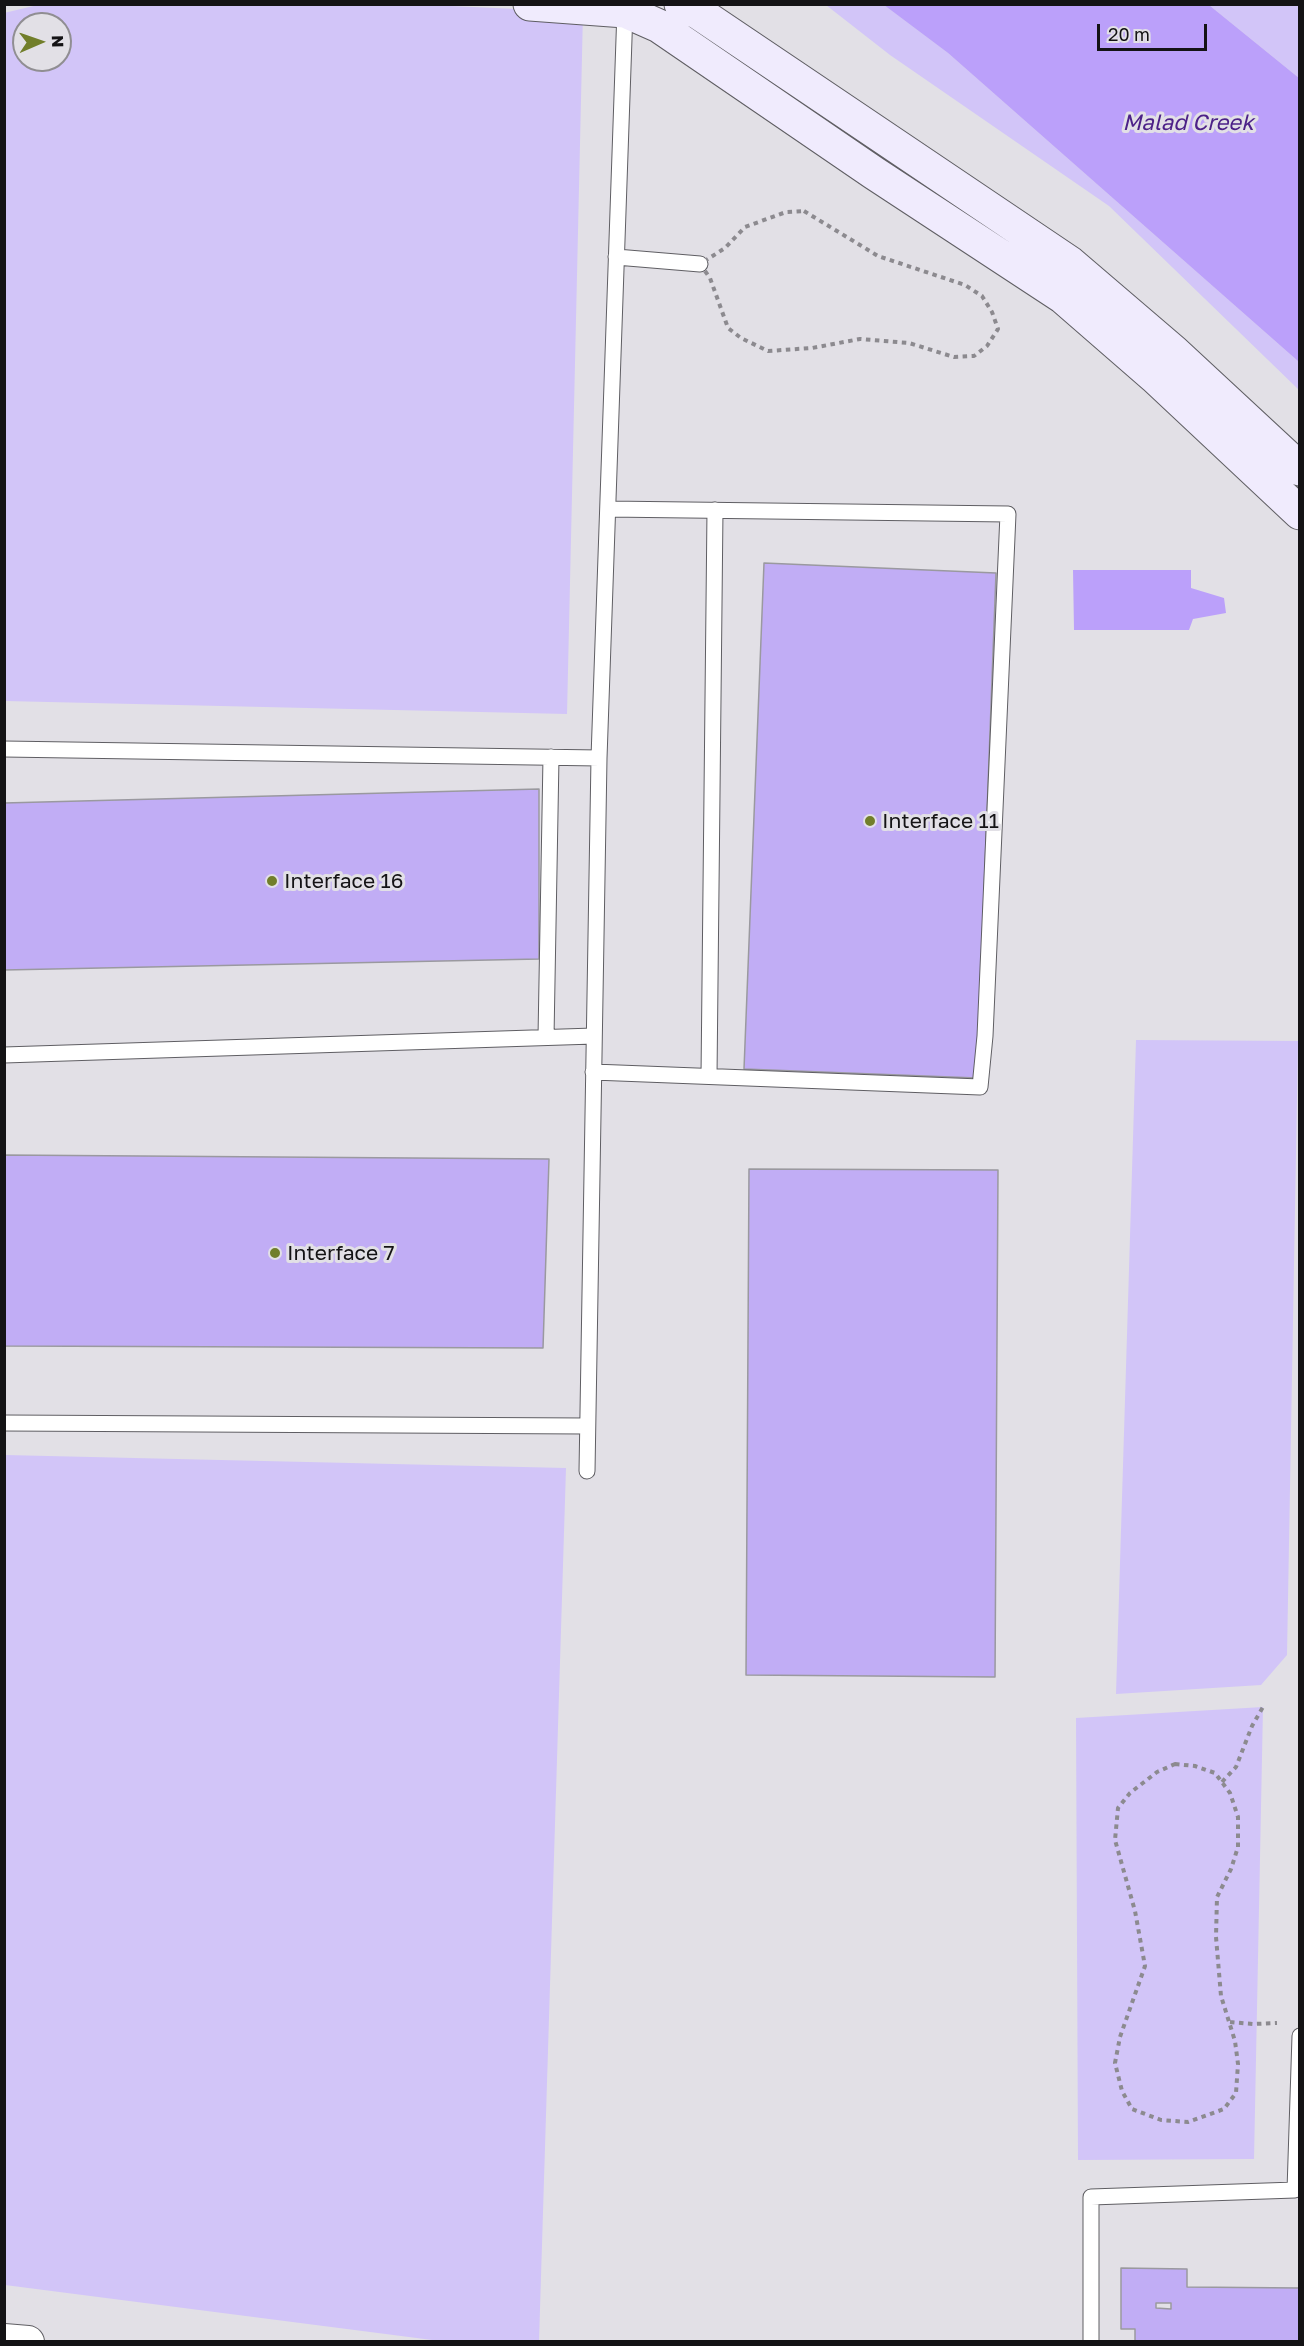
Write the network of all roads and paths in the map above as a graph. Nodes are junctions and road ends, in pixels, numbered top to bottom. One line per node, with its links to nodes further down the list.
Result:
1 (530, 4): 3 (street)
2 (681, 4): 6 (street)
3 (625, 8): 4 (lane); 9 (street)
4 (616, 257): 5 (lane); 7 (lane)
5 (700, 264): 5 (path)
6 (1299, 469)
7 (608, 510): 8 (lane); 12 (lane)
8 (715, 510): 17 (lane); 17 (lane)
9 (1299, 513)
10 (4, 749): 11 (lane)
11 (551, 757): 12 (lane); 14 (lane)
12 (599, 758): 13 (lane)
13 (594, 1036): 14 (lane); 16 (lane)
14 (546, 1037): 15 (lane)
15 (4, 1055)
16 (593, 1072): 17 (lane); 19 (lane)
17 (709, 1076)
18 (4, 1423): 19 (lane)
19 (586, 1426): 20 (lane)
20 (587, 1471)
21 (1263, 1707): 22 (path)
22 (1222, 1782): 23 (path); 23 (path)
23 (1230, 2022): 24 (path)
24 (1288, 2022)
25 (1299, 2037): 28 (lane)
26 (4, 2340): 27 (street)
27 (28, 2342)
28 (1091, 2342)

